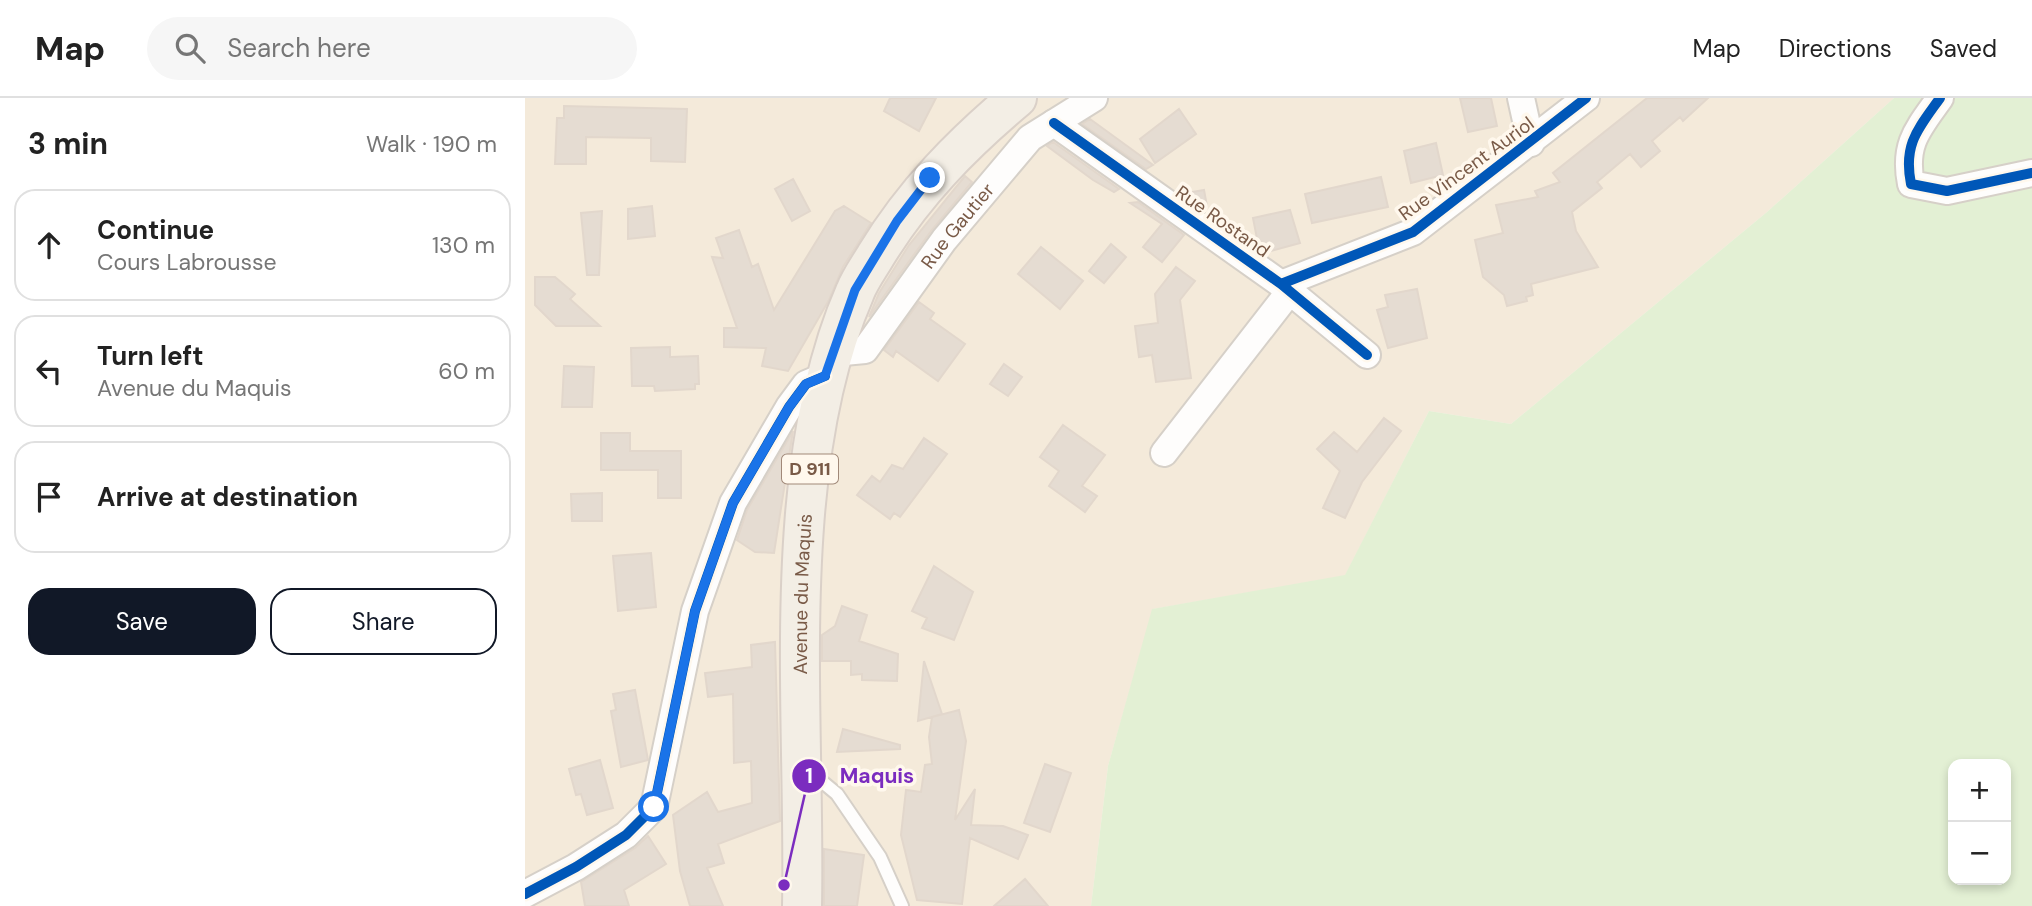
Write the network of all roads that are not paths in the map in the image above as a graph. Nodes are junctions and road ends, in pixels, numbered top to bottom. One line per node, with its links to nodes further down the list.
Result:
1 (1017, 98): 11 (main road, Avenue du Maquis / D 911)
2 (1094, 98): 6 (street, Rue Gautier)
3 (1521, 98): 7 (street)
4 (1586, 98): 7 (street, Rue Vincent Auriol)
5 (1940, 98): 8 (street)
6 (1054, 123): 9 (street, Rue Rostand); 11 (street, Rue Gautier)
7 (1531, 143): 9 (street, Rue Vincent Auriol)
8 (2032, 173)
9 (1286, 288): 10 (street, Rue Rostand); 12 (street)
10 (1367, 355)
11 (829, 365): 13 (main road, Avenue du Maquis / D 911); 14 (street)
12 (1164, 453)
13 (802, 766): 15 (main road, Avenue du Maquis / D 911); 16 (lane)
14 (526, 892)
15 (802, 906)
16 (902, 906)

